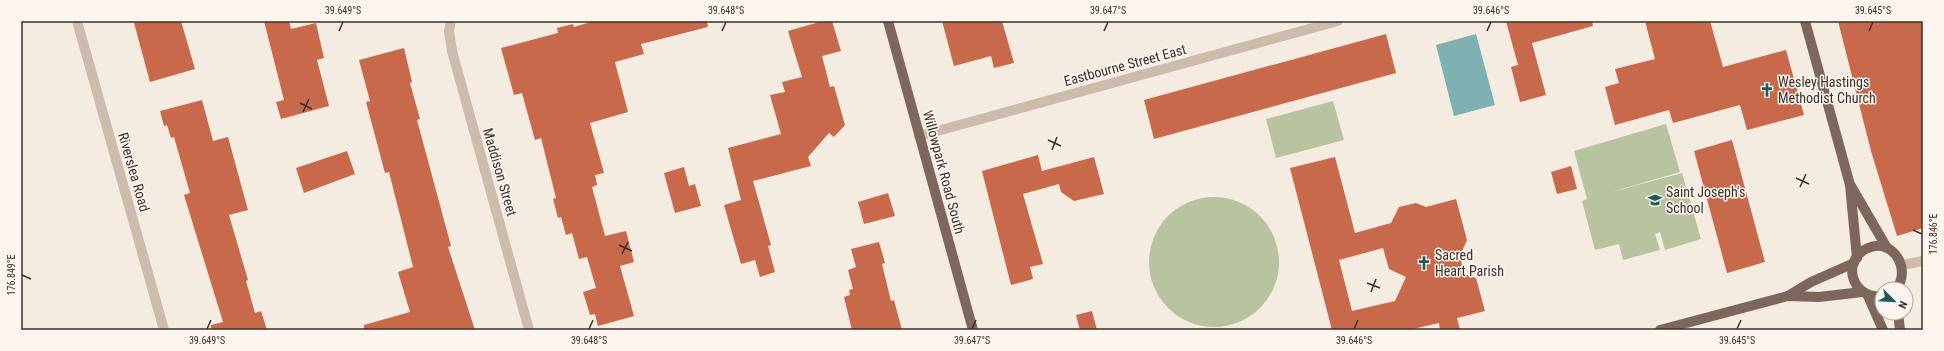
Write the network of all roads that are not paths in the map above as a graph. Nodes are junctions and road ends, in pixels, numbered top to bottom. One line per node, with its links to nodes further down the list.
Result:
1 (77, 21): 16 (street, Riverslea Road)
2 (451, 21): 17 (street, Maddison Street)
3 (888, 21): 6 (main road, Willowpark Road South)
4 (1338, 21): 6 (street, Eastbourne Street East)
5 (1805, 21): 7 (main road)
6 (919, 136): 18 (main road, Willowpark Road South)
7 (1850, 185): 8 (main road); 9 (main road)
8 (1887, 248): 9 (main road); 11 (main road)
9 (1855, 260): 13 (main road); 15 (main road)
10 (1923, 261): 11 (street)
11 (1902, 265): 12 (main road)
12 (1901, 281)
13 (1865, 294): 14 (main road); 15 (main road); 20 (main road)
14 (1874, 295)
15 (1788, 296): 19 (main road)
16 (164, 330)
17 (529, 330)
18 (972, 330)
19 (1660, 330)
20 (1883, 330)

